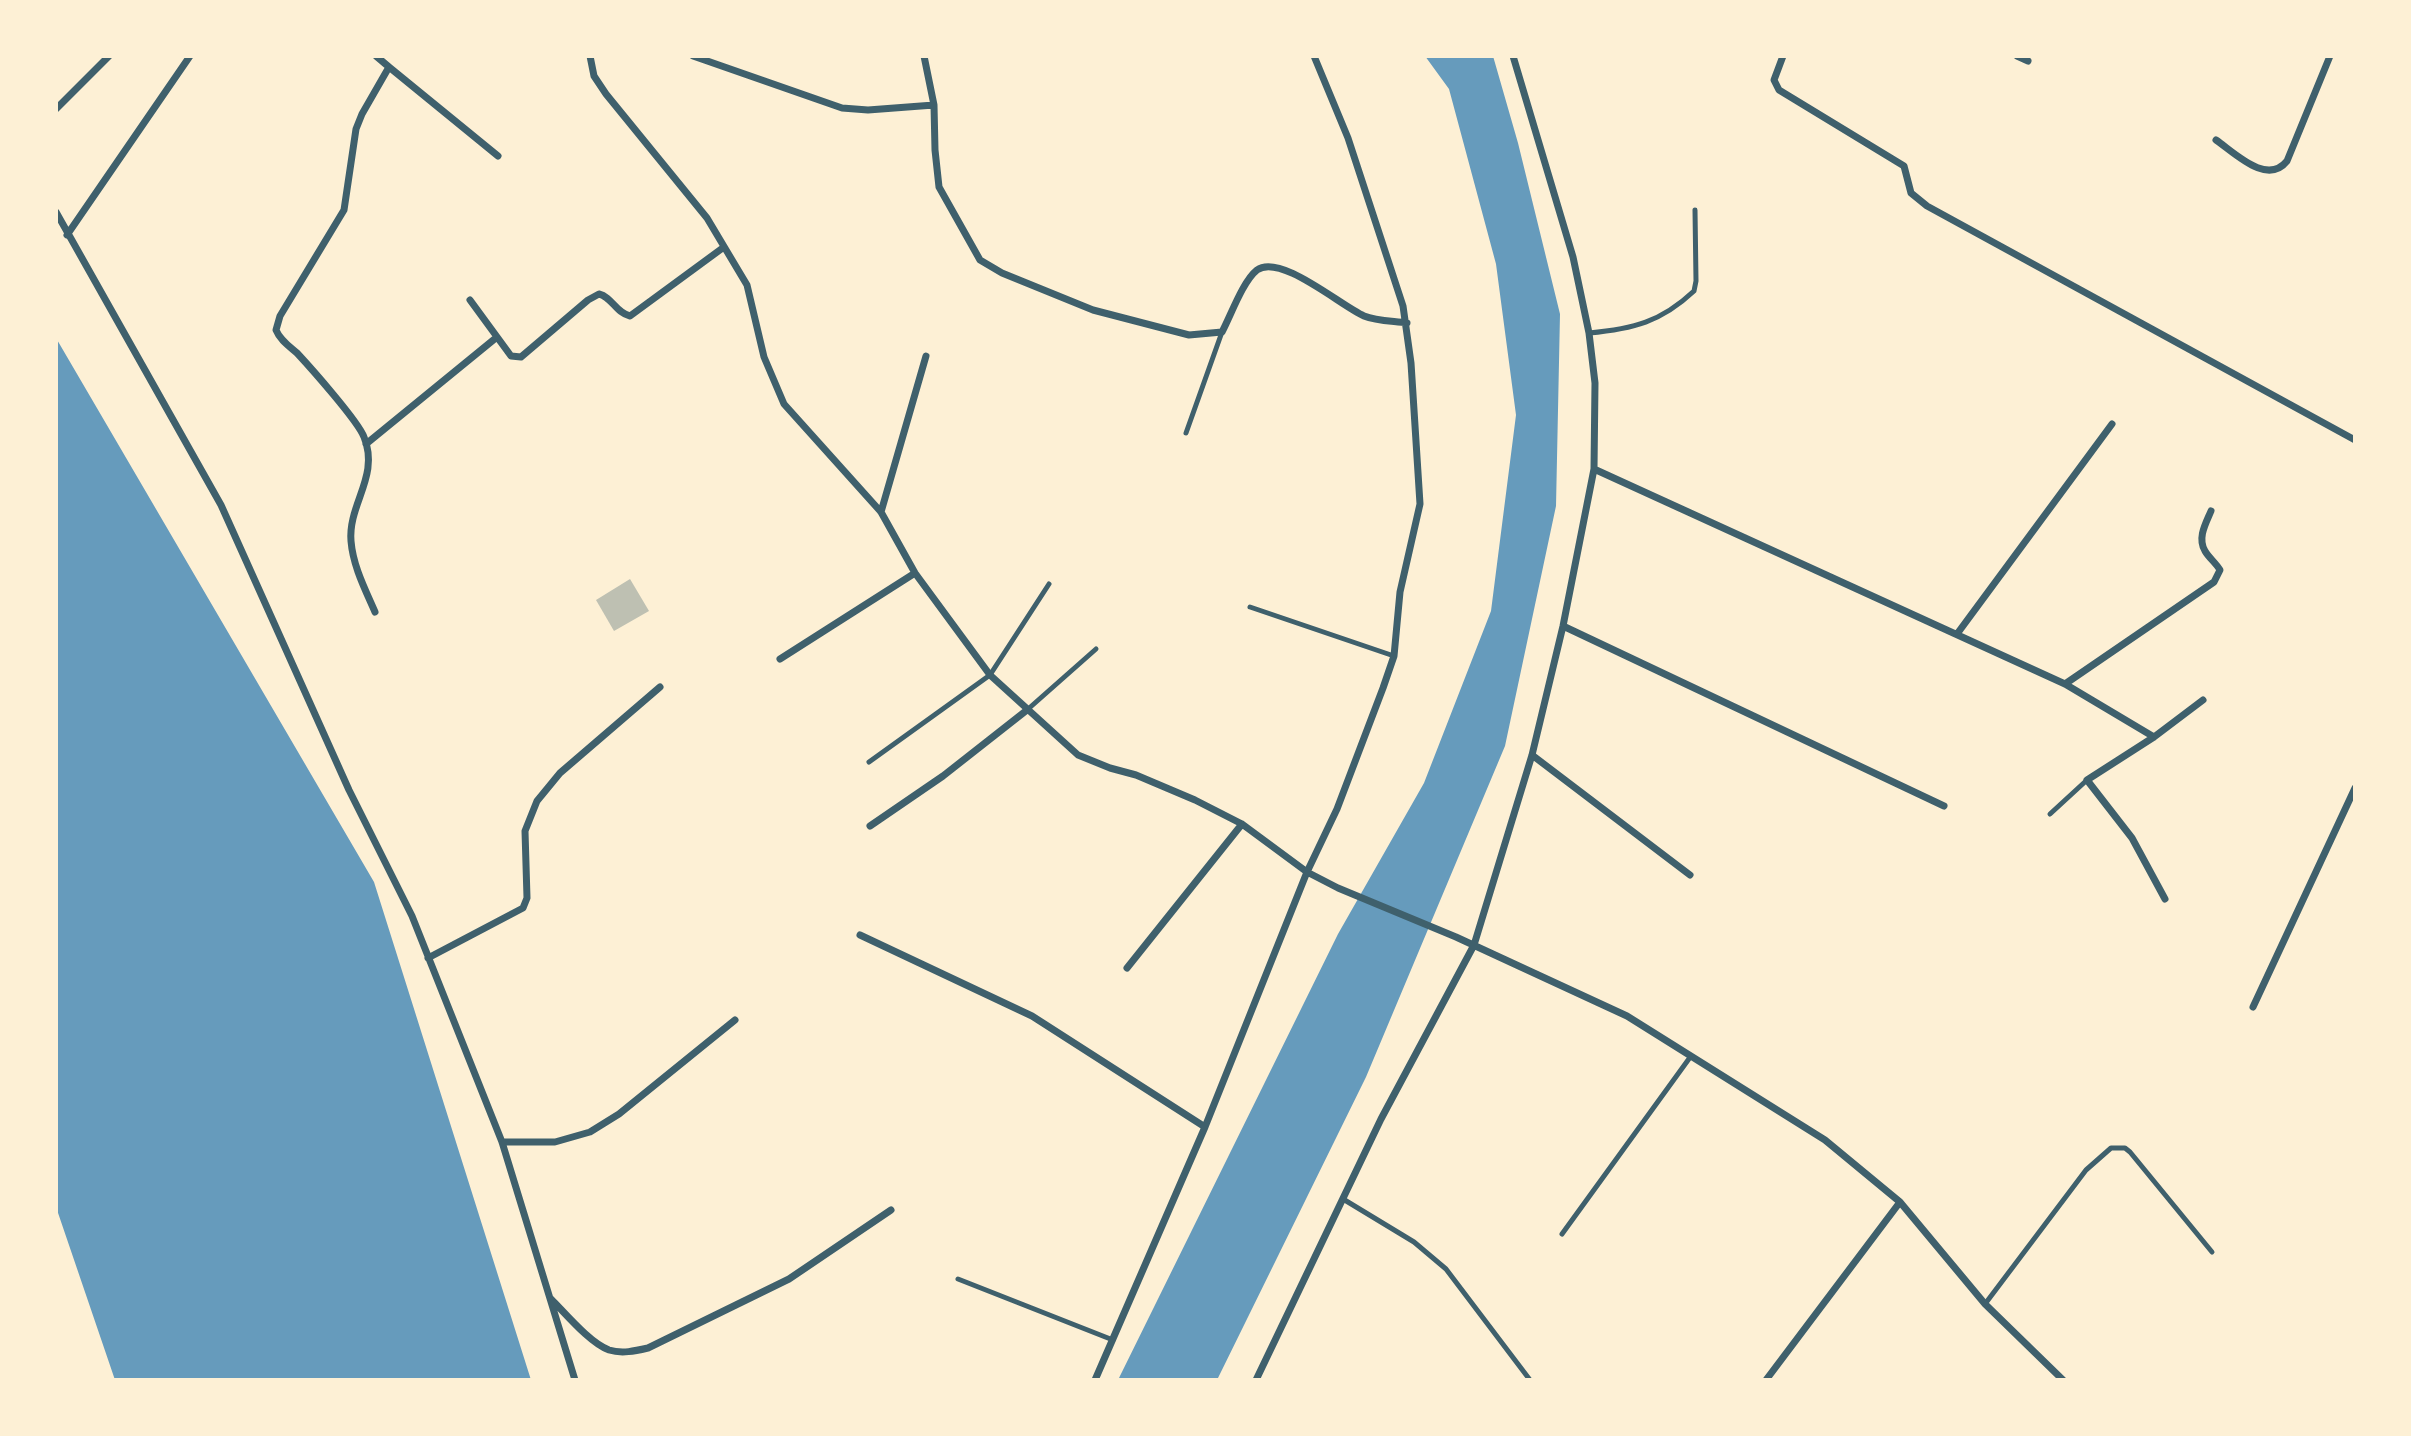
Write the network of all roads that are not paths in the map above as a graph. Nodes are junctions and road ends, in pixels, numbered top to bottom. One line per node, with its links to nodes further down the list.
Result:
1 (109, 56): 15 (street)
2 (190, 56): 20 (street)
3 (376, 56): 13 (street)
4 (590, 56): 21 (street)
5 (693, 56): 14 (street)
6 (924, 56): 14 (street)
7 (1314, 56): 23 (street)
8 (1513, 56): 25 (street)
9 (1783, 56): 30 (street)
10 (2017, 56): 12 (street)
11 (2330, 56): 16 (street)
12 (2028, 61)
13 (389, 67): 17 (street); 31 (street)
14 (934, 105): 24 (street)
15 (56, 109)
16 (2216, 140)
17 (498, 156)
18 (1695, 210): 25 (lane)
19 (56, 212): 20 (street)
20 (67, 235): 63 (street)
21 (724, 247): 26 (street); 34 (street)
22 (470, 300): 26 (street)
23 (1407, 323): 24 (street); 42 (street)
24 (1222, 332): 29 (lane)
25 (1590, 333): 32 (street)
26 (497, 337): 31 (street)
27 (926, 356): 34 (street)
28 (2112, 424): 40 (street)
29 (1186, 433)
30 (2355, 440)
31 (366, 444): 38 (street)
32 (1594, 469): 39 (street); 40 (street)
33 (2211, 511): 45 (street)
34 (881, 512): 35 (street)
35 (915, 573): 43 (street); 44 (street)
36 (1049, 584): 44 (lane)
37 (1250, 607): 42 (lane)
38 (375, 612)
39 (1563, 626): 50 (street); 54 (street)
40 (1957, 634): 45 (street)
41 (1096, 649): 48 (lane)
42 (1394, 656): 58 (street)
43 (780, 659)
44 (990, 675): 48 (street); 51 (lane)
45 (2065, 684): 49 (street)
46 (660, 687): 63 (street)
47 (2203, 700): 49 (street)
48 (1027, 710): 56 (street); 57 (street)
49 (2154, 737): 52 (street)
50 (1532, 755): 59 (street); 62 (street)
51 (869, 762)
52 (2087, 780): 55 (lane); 60 (street)
53 (2355, 788): 65 (street)
54 (1944, 806)
55 (2050, 814)
56 (1242, 824): 58 (street); 64 (street)
57 (870, 826)
58 (1307, 872): 62 (street); 68 (street)
59 (1690, 875)
60 (2165, 899)
61 (860, 934): 68 (street)
62 (1474, 945): 67 (street); 70 (street)
63 (428, 958): 69 (street)
64 (1127, 968)
65 (2253, 1007)
66 (736, 1020): 69 (street)
67 (1690, 1056): 71 (street); 73 (lane)
68 (1205, 1127): 78 (street)
69 (502, 1142): 76 (street)
70 (1343, 1199): 81 (street); 82 (lane)
71 (1900, 1202): 77 (street); 83 (street)
72 (891, 1210): 76 (street)
73 (1562, 1234)
74 (2212, 1252): 77 (lane)
75 (958, 1279): 78 (lane)
76 (550, 1299): 79 (street)
77 (1985, 1304): 84 (street)
78 (1113, 1340): 80 (street)
79 (575, 1380)
80 (1095, 1380)
81 (1256, 1380)
82 (1530, 1380)
83 (1766, 1380)
84 (2063, 1380)

